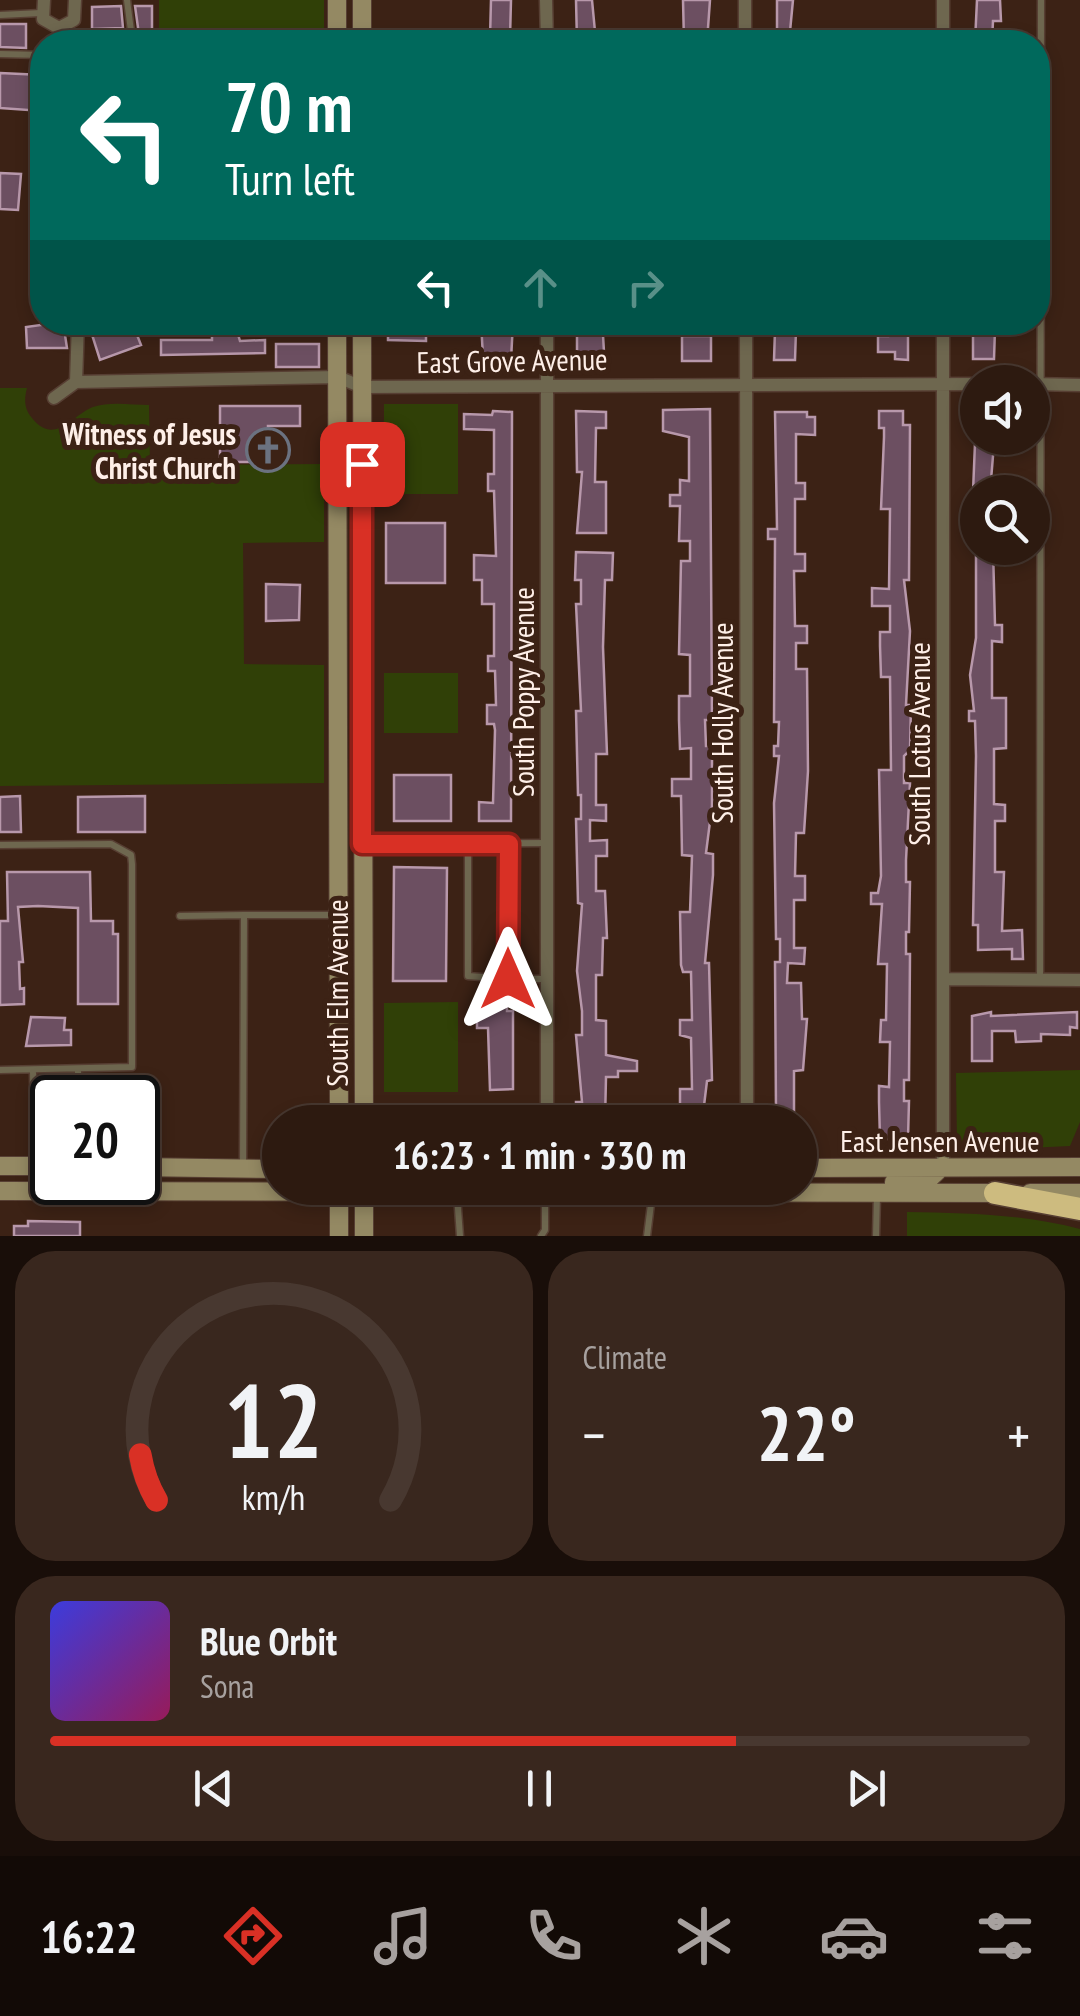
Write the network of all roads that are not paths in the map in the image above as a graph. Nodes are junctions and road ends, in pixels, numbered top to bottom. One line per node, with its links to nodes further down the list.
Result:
1 (75, 0): 12 (street)
2 (128, 0): 13 (lane)
3 (337, 0): 14 (main road)
4 (362, 0): 15 (main road)
5 (546, 0): 16 (street)
6 (744, 0): 17 (street)
7 (942, 0): 18 (street)
8 (1040, 0): 19 (lane)
9 (42, 7): 10 (lane); 11 (street)
10 (0, 15)
11 (54, 30)
12 (65, 30)
13 (131, 30)
14 (337, 30)
15 (362, 30)
16 (546, 30)
17 (745, 30)
18 (942, 30)
19 (1040, 30)
20 (0, 54): 21 (lane)
21 (30, 55)
22 (78, 335): 31 (street)
23 (338, 335): 30 (main road, South Elm Avenue)
24 (362, 335): 38 (main road, South Elm Avenue)
25 (547, 335): 32 (street, South Poppy Avenue)
26 (746, 335): 33 (street, South Holly Avenue)
27 (943, 335): 34 (street, South Lotus Avenue)
28 (1037, 335): 29 (lane)
29 (1036, 365)
30 (338, 376): 31 (street, East Grove Avenue); 38 (street, East Grove Avenue); 46 (main road, South Elm Avenue)
31 (76, 382): 39 (street)
32 (547, 384): 33 (street, East Grove Avenue); 38 (street, East Grove Avenue); 41 (street, South Poppy Avenue)
33 (746, 384): 34 (street, East Grove Avenue); 62 (street, South Holly Avenue)
34 (943, 384): 35 (street, East Grove Avenue); 50 (street, South Lotus Avenue)
35 (960, 384)
36 (1050, 384): 37 (street)
37 (1080, 384)
38 (362, 387): 42 (main road, South Elm Avenue)
39 (54, 398)
40 (1036, 455): 52 (lane)
41 (547, 843): 43 (lane); 51 (street, South Poppy Avenue)
42 (362, 844): 45 (lane); 60 (main road, South Elm Avenue)
43 (509, 844): 45 (lane); 49 (lane)
44 (0, 845): 56 (lane)
45 (468, 845): 49 (lane)
46 (338, 915): 48 (lane); 59 (main road, South Elm Avenue)
47 (180, 916): 48 (lane)
48 (244, 916): 68 (lane)
49 (508, 979): 51 (lane)
50 (943, 979): 52 (street); 65 (street, South Lotus Avenue)
51 (547, 980): 61 (street, South Poppy Avenue)
52 (1040, 980): 53 (street)
53 (1080, 980)
54 (0, 1070): 55 (lane)
55 (33, 1070): 56 (lane); 57 (lane)
56 (78, 1070): 58 (lane)
57 (33, 1075)
58 (78, 1075)
59 (339, 1105)
60 (364, 1105)
61 (547, 1105)
62 (747, 1105)
63 (0, 1166): 64 (main road)
64 (30, 1166)
65 (943, 1166): 67 (main road, East Jensen Avenue); 69 (main road, East Jensen Avenue); 76 (main road)
66 (160, 1167): 68 (main road)
67 (1080, 1167)
68 (243, 1168): 70 (main road)
69 (817, 1168)
70 (262, 1169)
71 (0, 1191): 72 (main road, East Jensen Avenue)
72 (262, 1191)
73 (1080, 1192): 74 (main road, East Jensen Avenue)
74 (996, 1193): 77 (main road, East Jensen Avenue); 83 (highway)
75 (817, 1194): 76 (main road, East Jensen Avenue)
76 (846, 1194): 77 (main road, East Jensen Avenue)
77 (877, 1194): 89 (lane)
78 (339, 1205): 84 (main road)
79 (365, 1205): 85 (main road)
80 (458, 1205): 86 (lane)
81 (546, 1205): 87 (lane)
82 (653, 1205): 88 (lane)
83 (1080, 1209)
84 (339, 1236)
85 (364, 1236)
86 (460, 1236)
87 (541, 1236)
88 (647, 1236)
89 (876, 1236)

